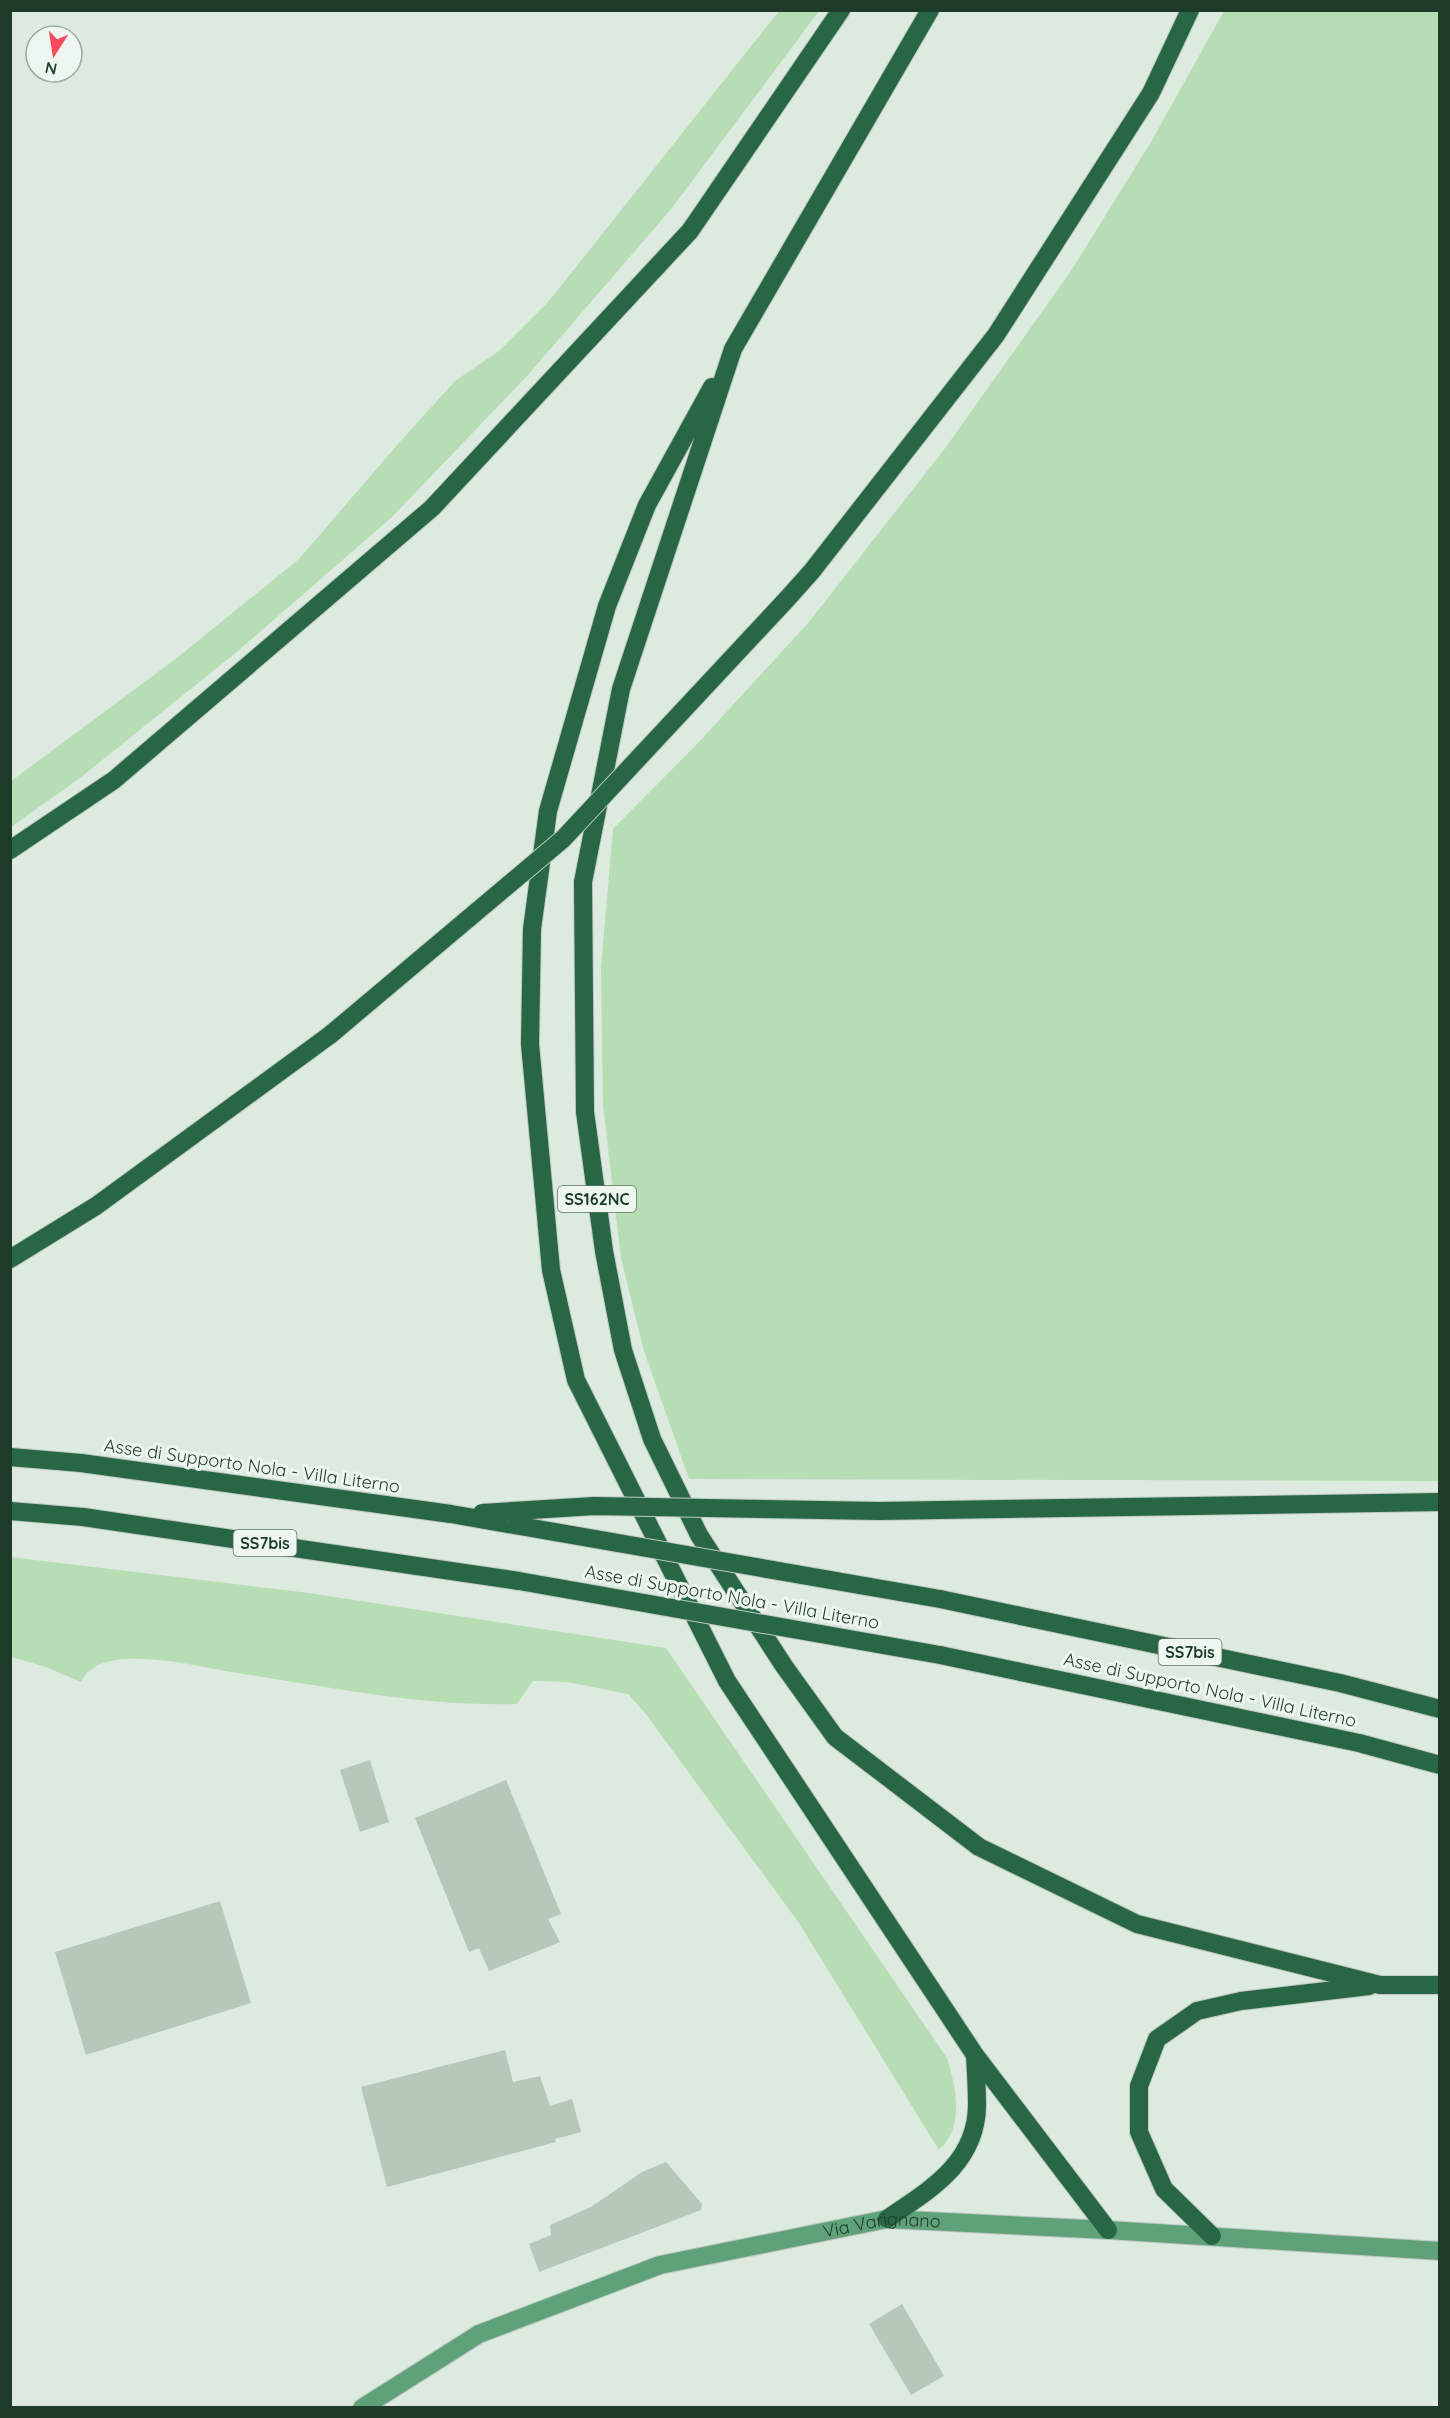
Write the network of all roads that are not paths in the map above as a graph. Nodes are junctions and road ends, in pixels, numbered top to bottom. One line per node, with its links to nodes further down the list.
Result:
1 (841, 10): 5 (highway)
2 (930, 10): 4 (highway, SS162NC)
3 (1190, 10): 6 (highway, bridge)
4 (733, 349): 13 (highway, SS162NC); 15 (highway)
5 (10, 850)
6 (10, 1259)
7 (10, 1457): 10 (highway, Asse di Supporto Nola - Villa Literno / SS7bis)
8 (1440, 1502): 10 (highway, bridge)
9 (10, 1511): 12 (highway, Asse di Supporto Nola - Villa Literno / SS7bis, bridge)
10 (451, 1514): 11 (highway, Asse di Supporto Nola - Villa Literno / SS7bis, bridge)
11 (1440, 1709)
12 (1440, 1765)
13 (1380, 1985): 14 (highway, SS162NC); 18 (highway)
14 (1440, 1985)
15 (975, 2055): 16 (highway); 17 (highway)
16 (887, 2219): 17 (main road, Via Varignano); 20 (main road, Via Varignano)
17 (1108, 2230): 18 (main road, Via Varignano)
18 (1212, 2236): 19 (main road, Via Varignano)
19 (1440, 2251)
20 (362, 2408)

